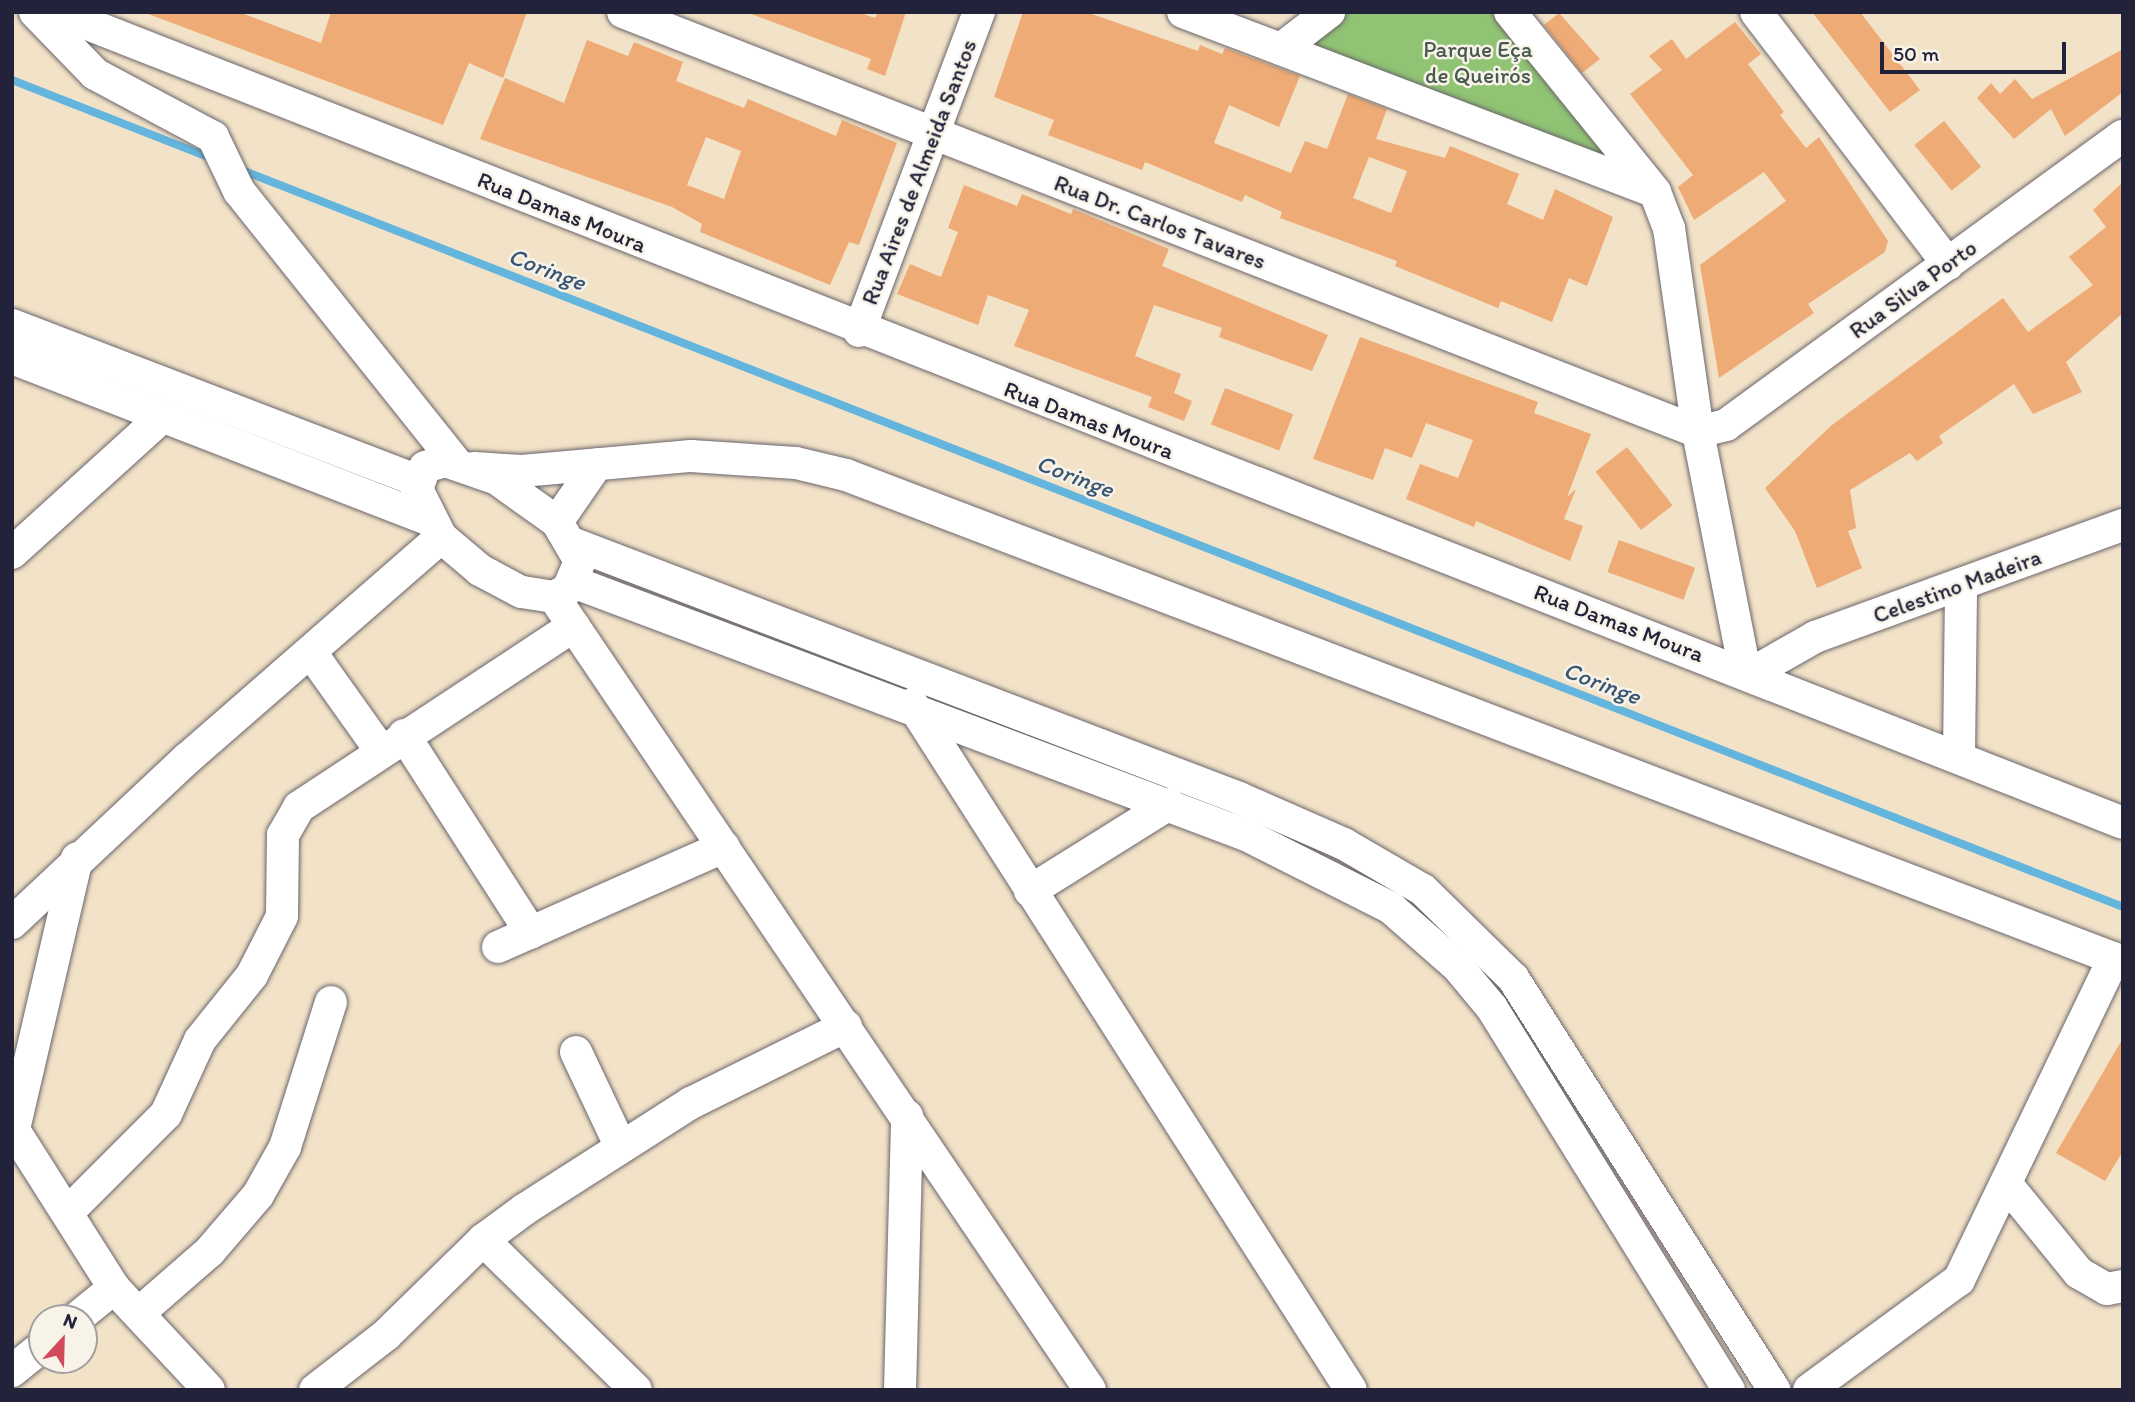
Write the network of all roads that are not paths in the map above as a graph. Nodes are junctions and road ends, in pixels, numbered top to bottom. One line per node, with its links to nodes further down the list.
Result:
1 (35, 12): 20 (street)
2 (57, 12): 15 (street, Rua Damas Moura)
3 (622, 12): 10 (street, Rua Dr. Carlos Tavares)
4 (979, 12): 10 (street, Rua Aires de Almeida Santos)
5 (1183, 12): 9 (street)
6 (1329, 12): 9 (street)
7 (1510, 12): 12 (street)
8 (1756, 12): 13 (street)
9 (1281, 49): 12 (street)
10 (935, 134): 15 (street, Rua Aires de Almeida Santos); 18 (street, Rua Dr. Carlos Tavares)
11 (2123, 136): 13 (street, Rua Silva Porto)
12 (1655, 192): 18 (street)
13 (1948, 264): 18 (street, Rua Silva Porto)
14 (12, 326): 21 (street)
15 (859, 331): 31 (street, Rua Damas Moura)
16 (12, 358): 17 (street)
17 (163, 416): 23 (street); 25 (street)
18 (1698, 432): 31 (street)
19 (597, 464): 20 (street); 24 (street); 43 (street)
20 (464, 465): 21 (street); 24 (street)
21 (418, 481): 23 (street)
22 (2123, 525): 26 (street, Celestino Madeira)
23 (435, 529): 27 (street); 29 (street)
24 (565, 533): 27 (street); 30 (street)
25 (12, 552)
26 (1961, 586): 31 (street, Celestino Madeira); 34 (street)
27 (564, 589): 28 (street); 32 (street)
28 (574, 626): 33 (street); 37 (street)
29 (312, 654): 33 (street); 38 (street)
30 (903, 670): 32 (street); 66 (street)
31 (1749, 672): 34 (street, Rua Damas Moura)
32 (914, 711): 35 (street); 39 (street)
33 (392, 743): 41 (street); 51 (street)
34 (1959, 755): 36 (street, Rua Damas Moura)
35 (1168, 804): 39 (street); 65 (street)
36 (2123, 823)
37 (724, 847): 41 (street); 45 (street)
38 (76, 858): 40 (street); 48 (street)
39 (1030, 891): 64 (street)
40 (12, 923)
41 (531, 933): 42 (street)
42 (498, 947)
43 (2118, 960): 50 (street)
44 (331, 1002): 56 (street)
45 (846, 1026): 47 (street); 49 (street)
46 (576, 1052): 49 (street)
47 (907, 1116): 62 (street); 63 (street)
48 (13, 1128): 51 (street)
49 (620, 1146): 52 (street)
50 (2008, 1186): 53 (street); 67 (street)
51 (69, 1211): 54 (street)
52 (483, 1240): 60 (street); 61 (street)
53 (2123, 1286)
54 (114, 1287): 55 (street); 56 (street)
55 (94, 1304)
56 (139, 1313): 59 (street)
57 (28, 1358): 58 (street)
58 (12, 1371)
59 (209, 1390)
60 (315, 1390)
61 (636, 1390)
62 (900, 1390)
63 (1090, 1390)
64 (1351, 1390)
65 (1729, 1390)
66 (1774, 1390)
67 (1809, 1390)

